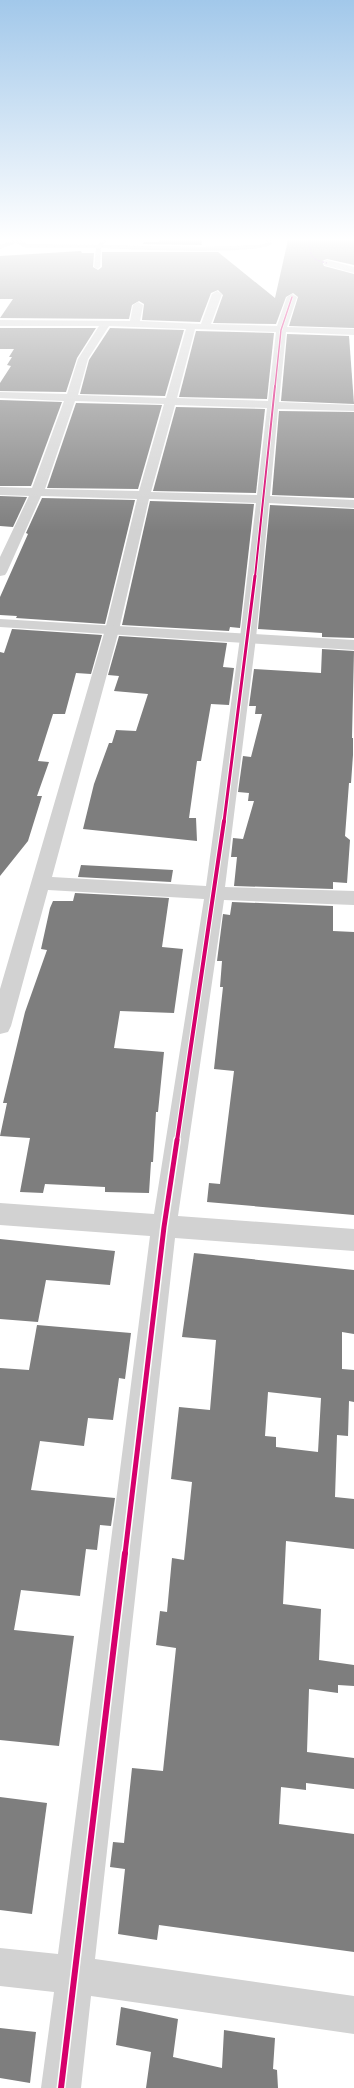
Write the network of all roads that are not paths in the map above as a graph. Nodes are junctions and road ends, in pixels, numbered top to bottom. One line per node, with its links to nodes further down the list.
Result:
1 (97, 337): 5 (street)
2 (194, 337): 6 (street)
3 (280, 337): 7 (street)
4 (0, 395): 5 (street)
5 (71, 398): 6 (street); 10 (street)
6 (169, 402): 7 (street); 11 (street)
7 (273, 405): 8 (street); 12 (street)
8 (354, 408)
9 (0, 491): 10 (street)
10 (37, 492): 11 (street); 14 (street)
11 (144, 495): 12 (street); 16 (street)
12 (263, 499): 13 (street); 17 (street)
13 (354, 504)
14 (0, 572)
15 (0, 623): 16 (street)
16 (112, 630): 17 (street); 19 (street)
17 (248, 638): 18 (street); 20 (street)
18 (354, 645)
19 (41, 883): 20 (street); 22 (street)
20 (215, 893): 21 (street); 24 (street)
21 (354, 898)
22 (0, 1026)
23 (0, 1214): 24 (street)
24 (164, 1227): 25 (street); 27 (street)
25 (354, 1240)
26 (0, 1967): 27 (street)
27 (75, 1974): 28 (street); 29 (street)
28 (354, 2015)
29 (61, 2088)

